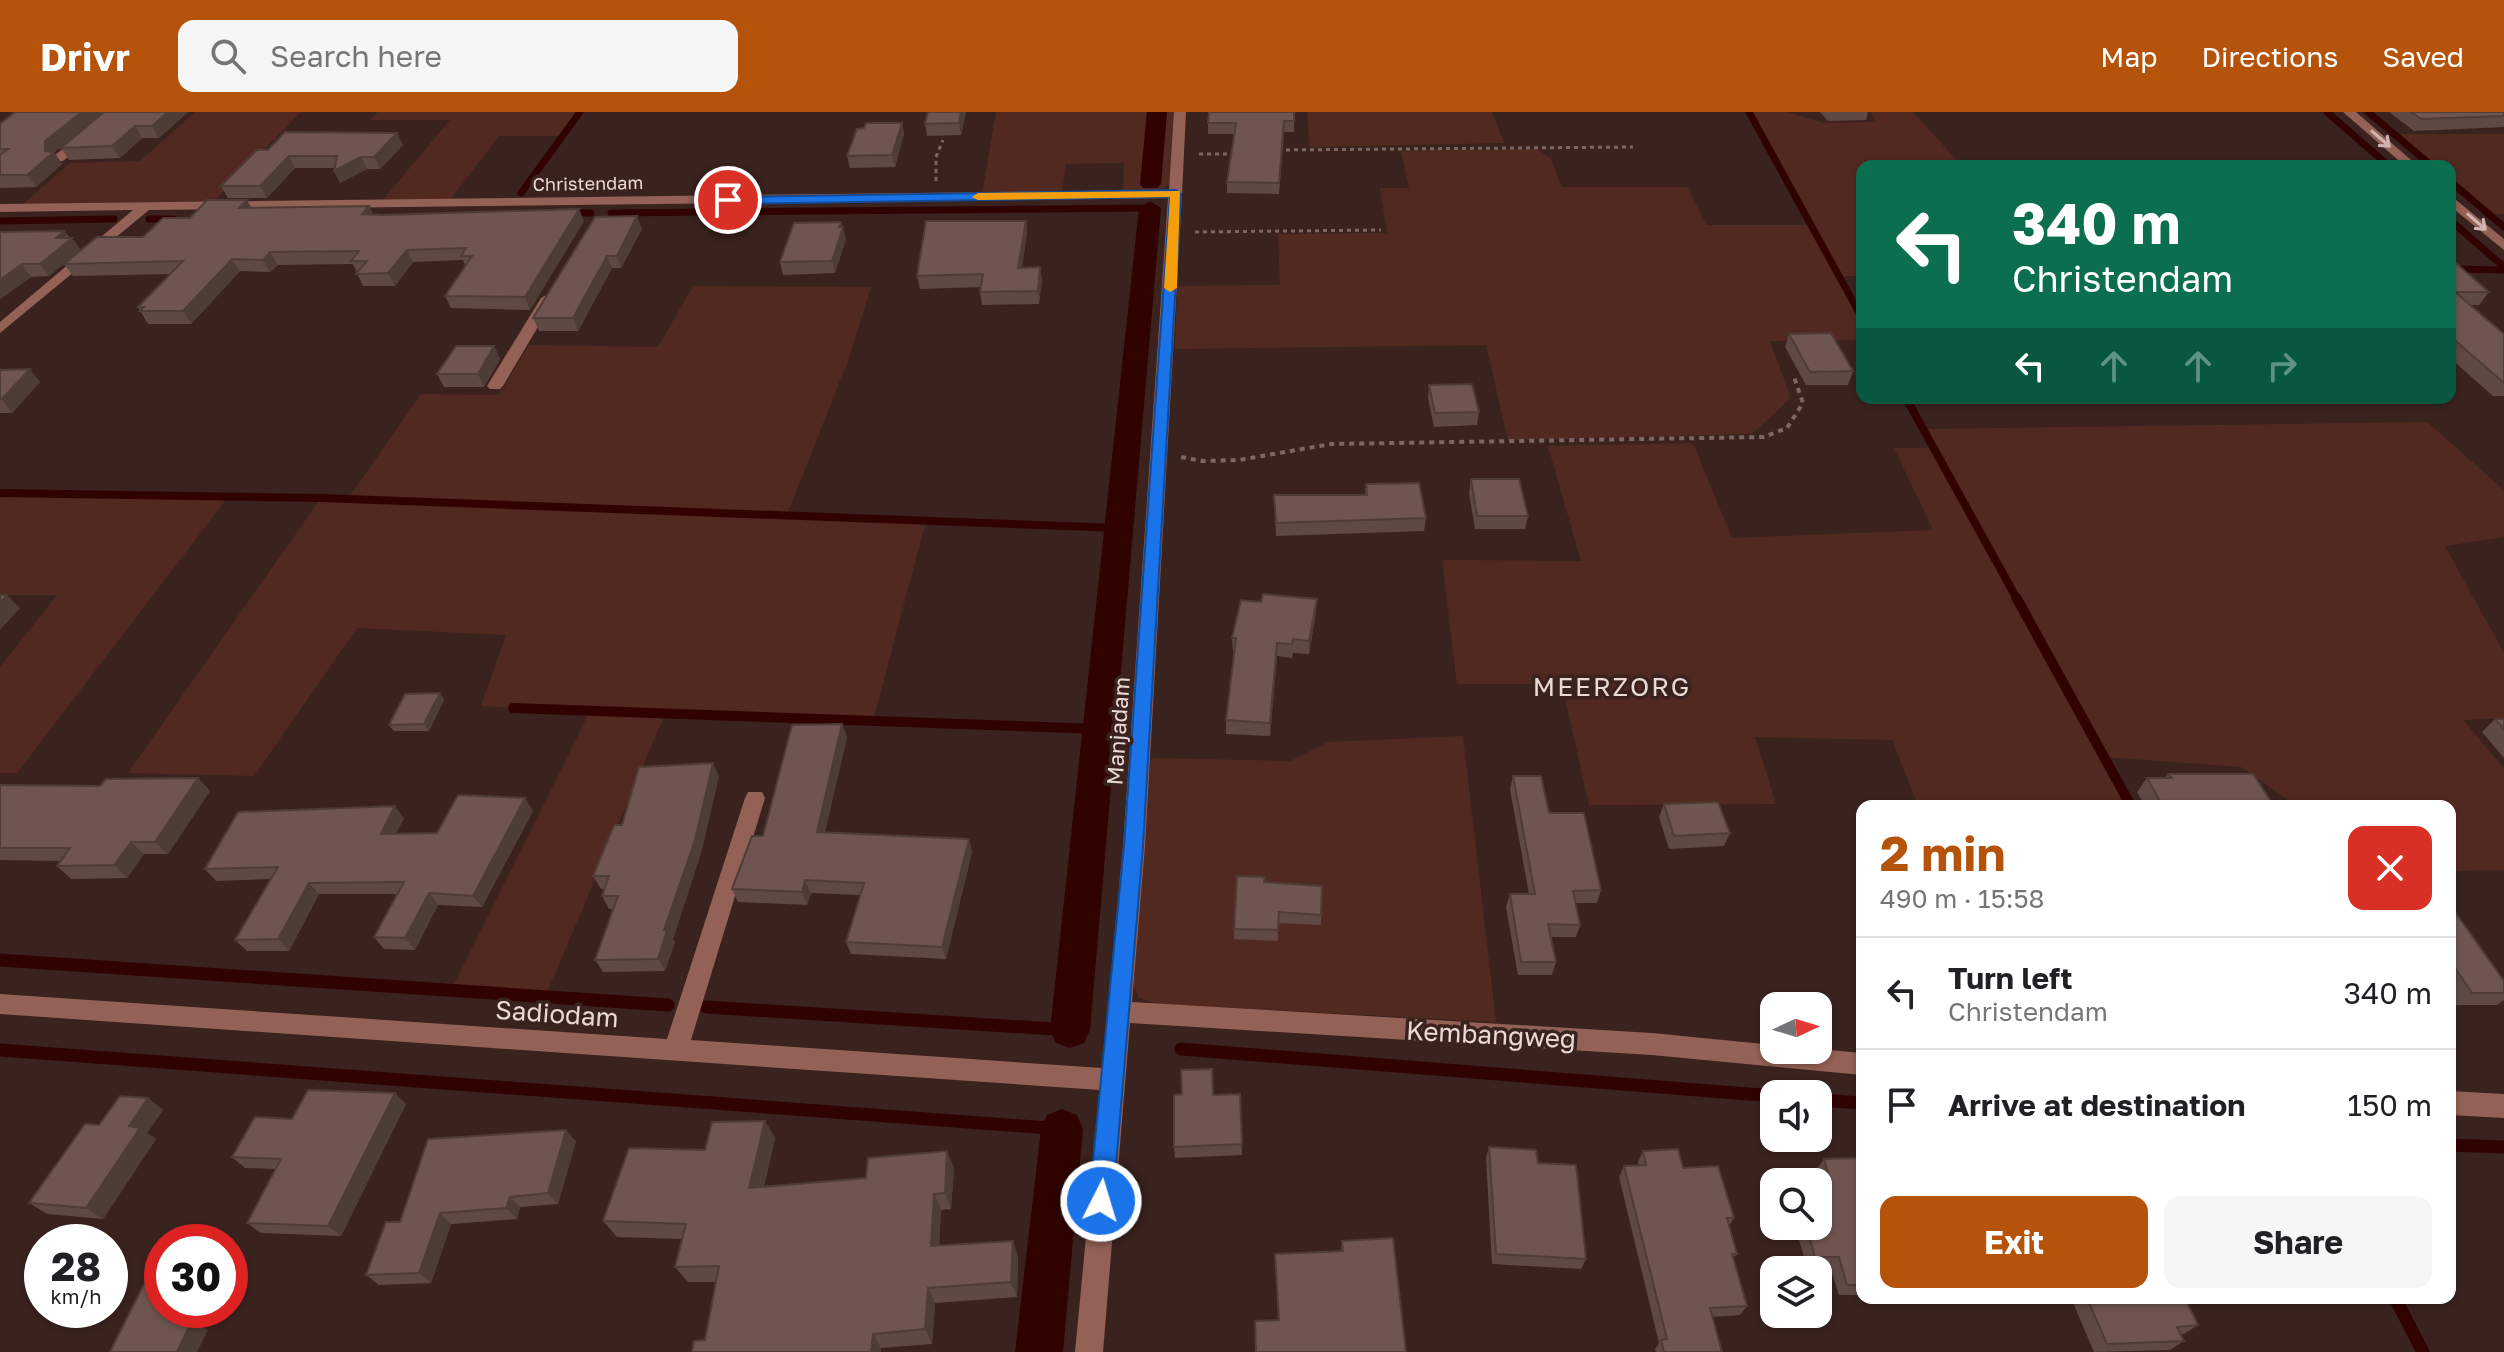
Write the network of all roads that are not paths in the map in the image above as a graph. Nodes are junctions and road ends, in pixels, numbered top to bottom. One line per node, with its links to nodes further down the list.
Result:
1 (116, 112): 4 (street)
2 (1180, 112): 6 (street, Manjadam)
3 (2349, 112): 5 (street, one-way to 5)
4 (59, 158)
5 (2405, 160)
6 (1176, 194): 8 (street, Christendam); 16 (street, Manjadam)
7 (2456, 204): 10 (street, one-way to 10)
8 (145, 207): 9 (street, Christendam); 12 (street)
9 (0, 208)
10 (2504, 246)
11 (558, 281): 13 (street)
12 (0, 329)
13 (495, 386)
14 (755, 798): 17 (street)
15 (0, 1004): 17 (street, Sadiodam)
16 (1120, 1012): 18 (street, Kembangweg); 19 (street, Manjadam)
17 (676, 1050): 19 (street, Sadiodam)
18 (1856, 1063)
19 (1111, 1080): 22 (street, Manjadam)
20 (2456, 1103): 21 (street)
21 (2504, 1106)
22 (1089, 1352)

